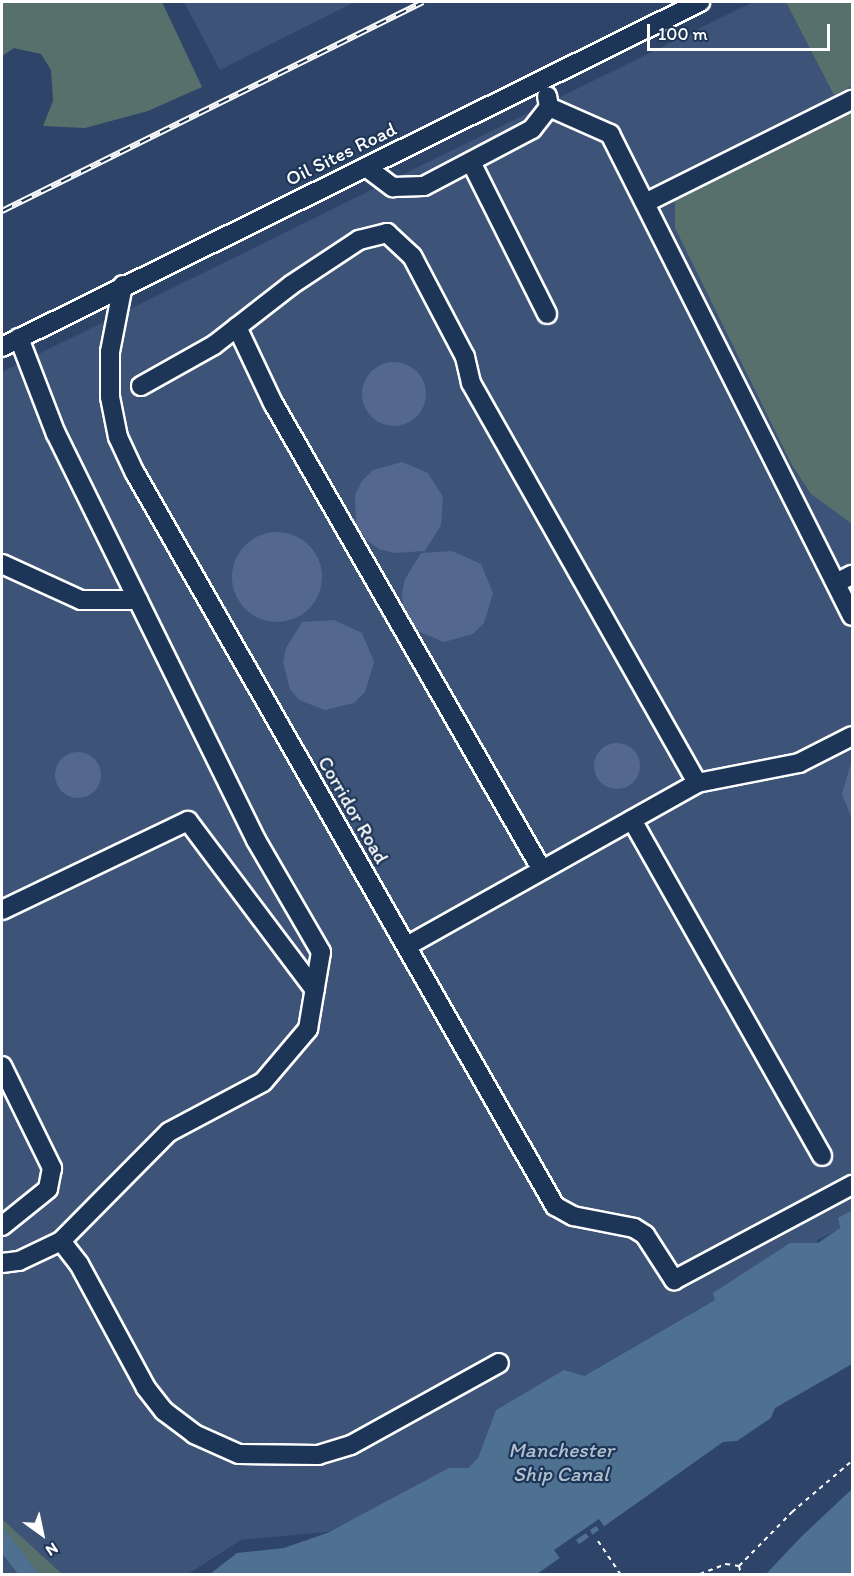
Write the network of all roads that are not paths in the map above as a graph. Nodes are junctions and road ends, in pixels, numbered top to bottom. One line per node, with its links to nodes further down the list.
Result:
1 (700, 2): 2 (street, Oil Sites Road)
2 (545, 80): 4 (street); 6 (street, Oil Sites Road)
3 (852, 100): 7 (street)
4 (549, 107): 5 (street); 7 (street)
5 (471, 162): 6 (street); 9 (street)
6 (366, 167): 8 (street, Oil Sites Road)
7 (647, 202): 15 (street)
8 (123, 285): 11 (street, Oil Sites Road); 23 (street, Corridor Road)
9 (547, 314)
10 (237, 327): 13 (street); 19 (street); 21 (street)
11 (19, 338): 12 (street, Oil Sites Road); 16 (street)
12 (2, 347)
13 (141, 386)
14 (2, 564): 16 (street)
15 (844, 579): 17 (street)
16 (138, 600): 24 (street)
17 (852, 616)
18 (852, 736): 19 (street)
19 (697, 783): 20 (street)
20 (632, 820): 21 (street); 26 (street)
21 (542, 870): 23 (street)
22 (2, 910): 24 (street)
23 (407, 946): 27 (street, Corridor Road)
24 (315, 990): 29 (street)
25 (2, 1066): 28 (street)
26 (822, 1156)
27 (852, 1185)
28 (2, 1226)
29 (61, 1241): 30 (street); 31 (street)
30 (2, 1263)
31 (499, 1363)

